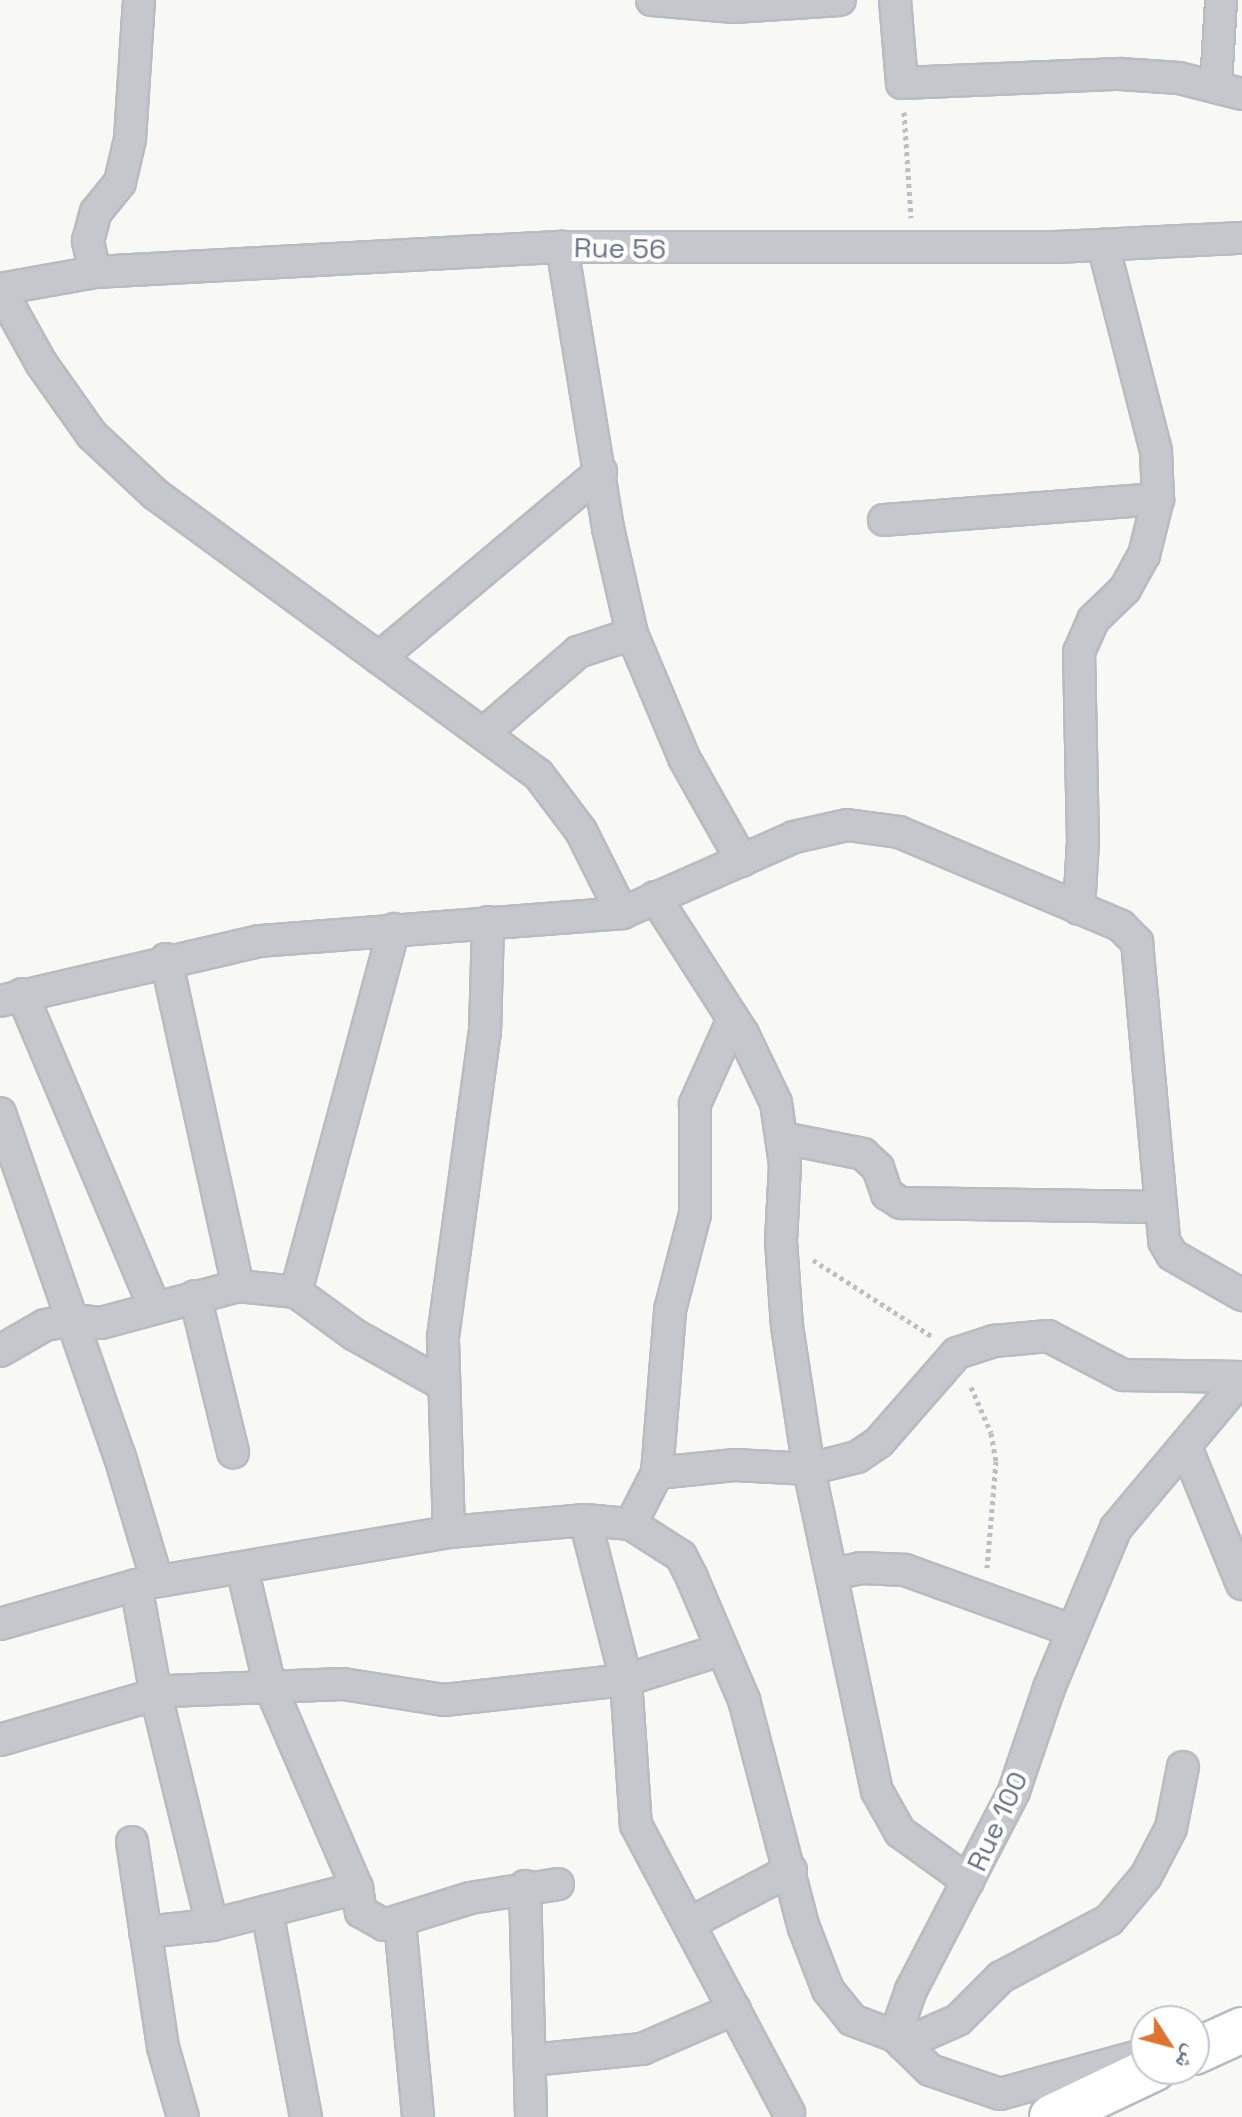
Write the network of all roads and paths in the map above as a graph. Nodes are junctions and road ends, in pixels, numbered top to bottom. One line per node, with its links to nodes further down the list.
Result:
1 (139, 0): 12 (street)
2 (652, 0): 3 (street)
3 (840, 0)
4 (895, 0): 6 (street)
5 (1221, 0): 7 (street)
6 (902, 83): 7 (street); 9 (path)
7 (1229, 90)
8 (1242, 238): 10 (street, Rue 56)
9 (912, 245): 10 (street, Rue 56); 11 (street, Rue 56)
10 (1103, 245): 15 (street)
11 (562, 247): 12 (street, Rue 56); 14 (street)
12 (95, 272): 13 (street, Rue 56)
13 (0, 289): 18 (street)
14 (601, 472): 17 (street); 18 (street)
15 (1158, 499): 16 (street); 22 (street)
16 (884, 520)
17 (632, 634): 19 (street); 20 (street)
18 (379, 658): 19 (street)
19 (485, 732): 23 (street)
20 (742, 861): 21 (street); 22 (street)
21 (655, 897): 23 (street); 28 (street)
22 (1079, 909): 31 (street)
23 (622, 913): 24 (street)
24 (488, 922): 25 (street); 40 (street)
25 (394, 929): 26 (street); 33 (street)
26 (166, 959): 27 (street); 32 (street)
27 (11, 998): 36 (street)
28 (733, 1019): 30 (street); 44 (street)
29 (0, 1113): 37 (street)
30 (783, 1138): 31 (street); 43 (street)
31 (1159, 1207): 34 (street)
32 (238, 1286): 33 (street); 35 (street)
33 (296, 1292): 40 (street)
34 (1242, 1295)
35 (195, 1296): 36 (street); 42 (street)
36 (154, 1306): 37 (street)
37 (73, 1320): 38 (street); 51 (street)
38 (0, 1351)
39 (1242, 1378): 41 (street, Rue 100); 43 (street)
40 (444, 1385): 48 (street)
41 (1186, 1447): 47 (street); 54 (street, Rue 100)
42 (233, 1452)
43 (809, 1469): 44 (street); 50 (street)
44 (657, 1473): 46 (street)
45 (585, 1520): 46 (street); 48 (street); 56 (street)
46 (631, 1524): 55 (street)
47 (1232, 1526): 52 (street)
48 (449, 1532): 49 (street)
49 (242, 1568): 51 (street); 57 (street)
50 (833, 1574): 54 (street); 63 (street)
51 (147, 1582): 53 (street); 58 (street)
52 (1242, 1584)
53 (0, 1624)
54 (1071, 1630): 63 (street, Rue 100)
55 (720, 1650): 56 (street); 62 (street)
56 (626, 1680): 57 (street); 69 (street)
57 (270, 1686): 58 (street); 66 (street)
58 (156, 1695): 59 (street); 70 (street)
59 (0, 1740)
60 (1183, 1767): 73 (street)
61 (132, 1842): 71 (street)
62 (791, 1870): 69 (street); 73 (street)
63 (968, 1881): 73 (street, Rue 100)
64 (558, 1884): 65 (street)
65 (525, 1886): 68 (street); 75 (street)
66 (357, 1888): 67 (street); 68 (street)
67 (267, 1911): 70 (street); 79 (street)
68 (400, 1922): 80 (street)
69 (690, 1923): 72 (street)
70 (212, 1925): 71 (street)
71 (145, 1932): 78 (street)
72 (735, 2009): 75 (street); 77 (street)
73 (899, 2040): 74 (street)
74 (1130, 2058)
75 (531, 2060): 81 (street)
76 (1130, 2080): 82 (street)
77 (789, 2113)
78 (183, 2117)
79 (306, 2117)
80 (418, 2117)
81 (531, 2117)
82 (1052, 2117)

